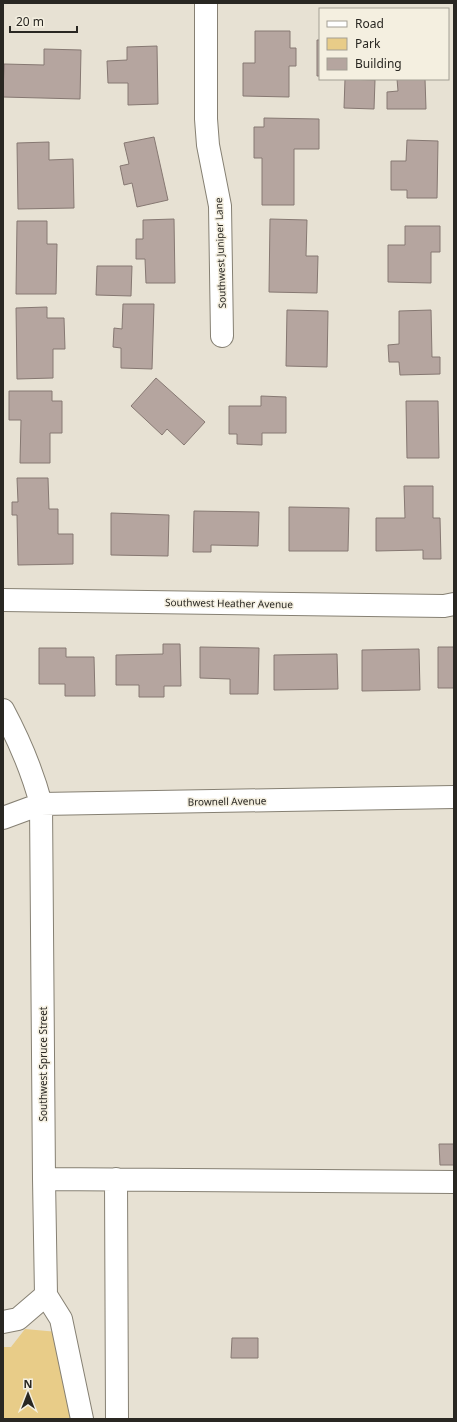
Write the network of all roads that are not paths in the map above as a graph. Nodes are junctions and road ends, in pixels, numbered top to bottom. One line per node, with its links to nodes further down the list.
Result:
1 (206, 3): 2 (street, Southwest Juniper Lane)
2 (222, 336)
3 (3, 600): 4 (street, Southwest Heather Avenue)
4 (454, 604)
5 (3, 710): 7 (street, Southwest Spruce Street)
6 (454, 797): 7 (street, Brownell Avenue)
7 (41, 804): 8 (street, Brownell Avenue); 9 (street, Southwest Spruce Street)
8 (3, 818)
9 (44, 1179): 10 (street); 12 (street, Southwest Spruce Street)
10 (116, 1179): 11 (street); 15 (street)
11 (454, 1182)
12 (46, 1295): 13 (street); 14 (street)
13 (3, 1322)
14 (82, 1419)
15 (117, 1419)

